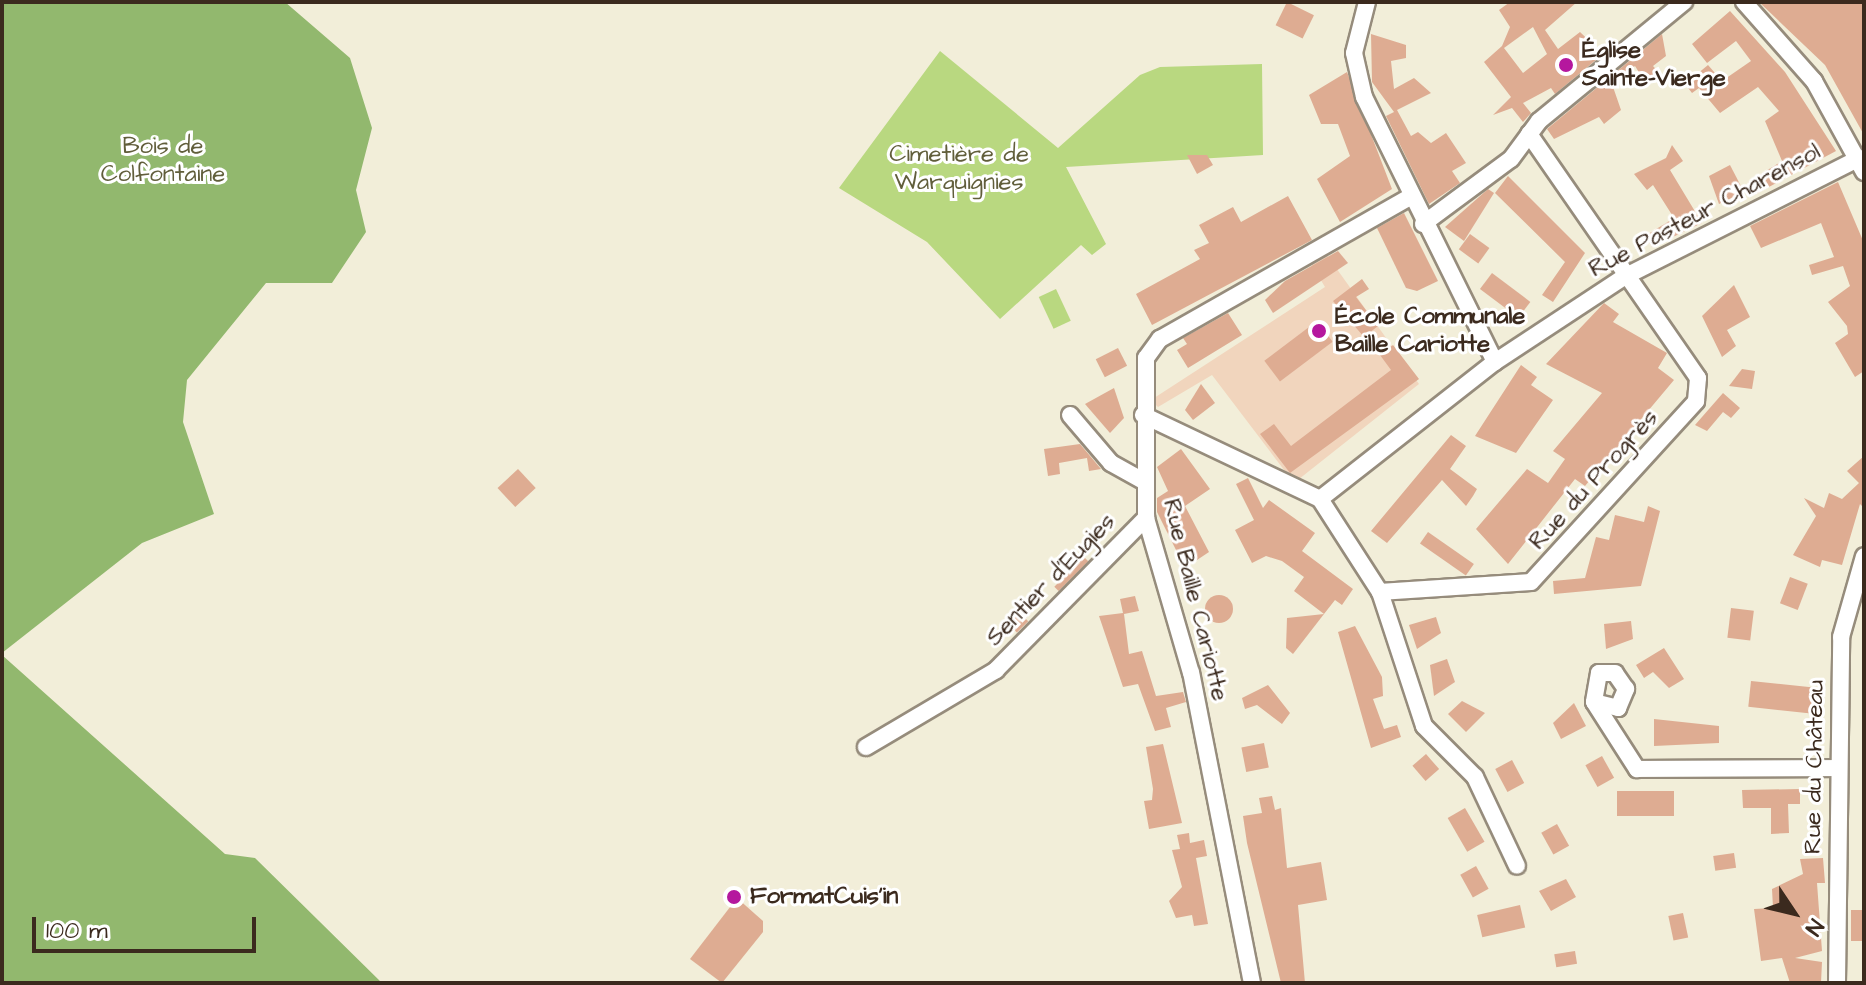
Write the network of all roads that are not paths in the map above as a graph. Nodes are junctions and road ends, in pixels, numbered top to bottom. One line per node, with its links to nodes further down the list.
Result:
1 (1684, 2): 4 (street)
2 (1744, 2): 5 (street)
3 (1363, 5): 6 (street)
4 (1529, 134): 7 (street); 8 (street)
5 (1862, 165): 8 (street, Rue Pasteur Charensol)
6 (1408, 198): 7 (street); 11 (street, Rue Baille Cariotte)
7 (1423, 224): 9 (street)
8 (1624, 277): 9 (street, Rue Pasteur Charensol); 16 (street, Rue du Progrès)
9 (1495, 362): 13 (street, Rue Pasteur Charensol)
10 (1070, 415): 12 (street)
11 (1143, 415): 12 (street, Rue Baille Cariotte); 13 (street)
12 (1143, 481): 14 (street, Rue Baille Cariotte)
13 (1320, 499): 16 (street)
14 (1146, 518): 18 (street, Sentier d'Eugies); 21 (street, Rue Baille Cariotte)
15 (1864, 556): 19 (street, Rue du Château)
16 (1380, 592): 20 (street)
17 (1594, 702): 19 (street)
18 (866, 747)
19 (1839, 768): 22 (street, Rue du Château)
20 (1517, 866)
21 (1252, 983)
22 (1837, 983)

